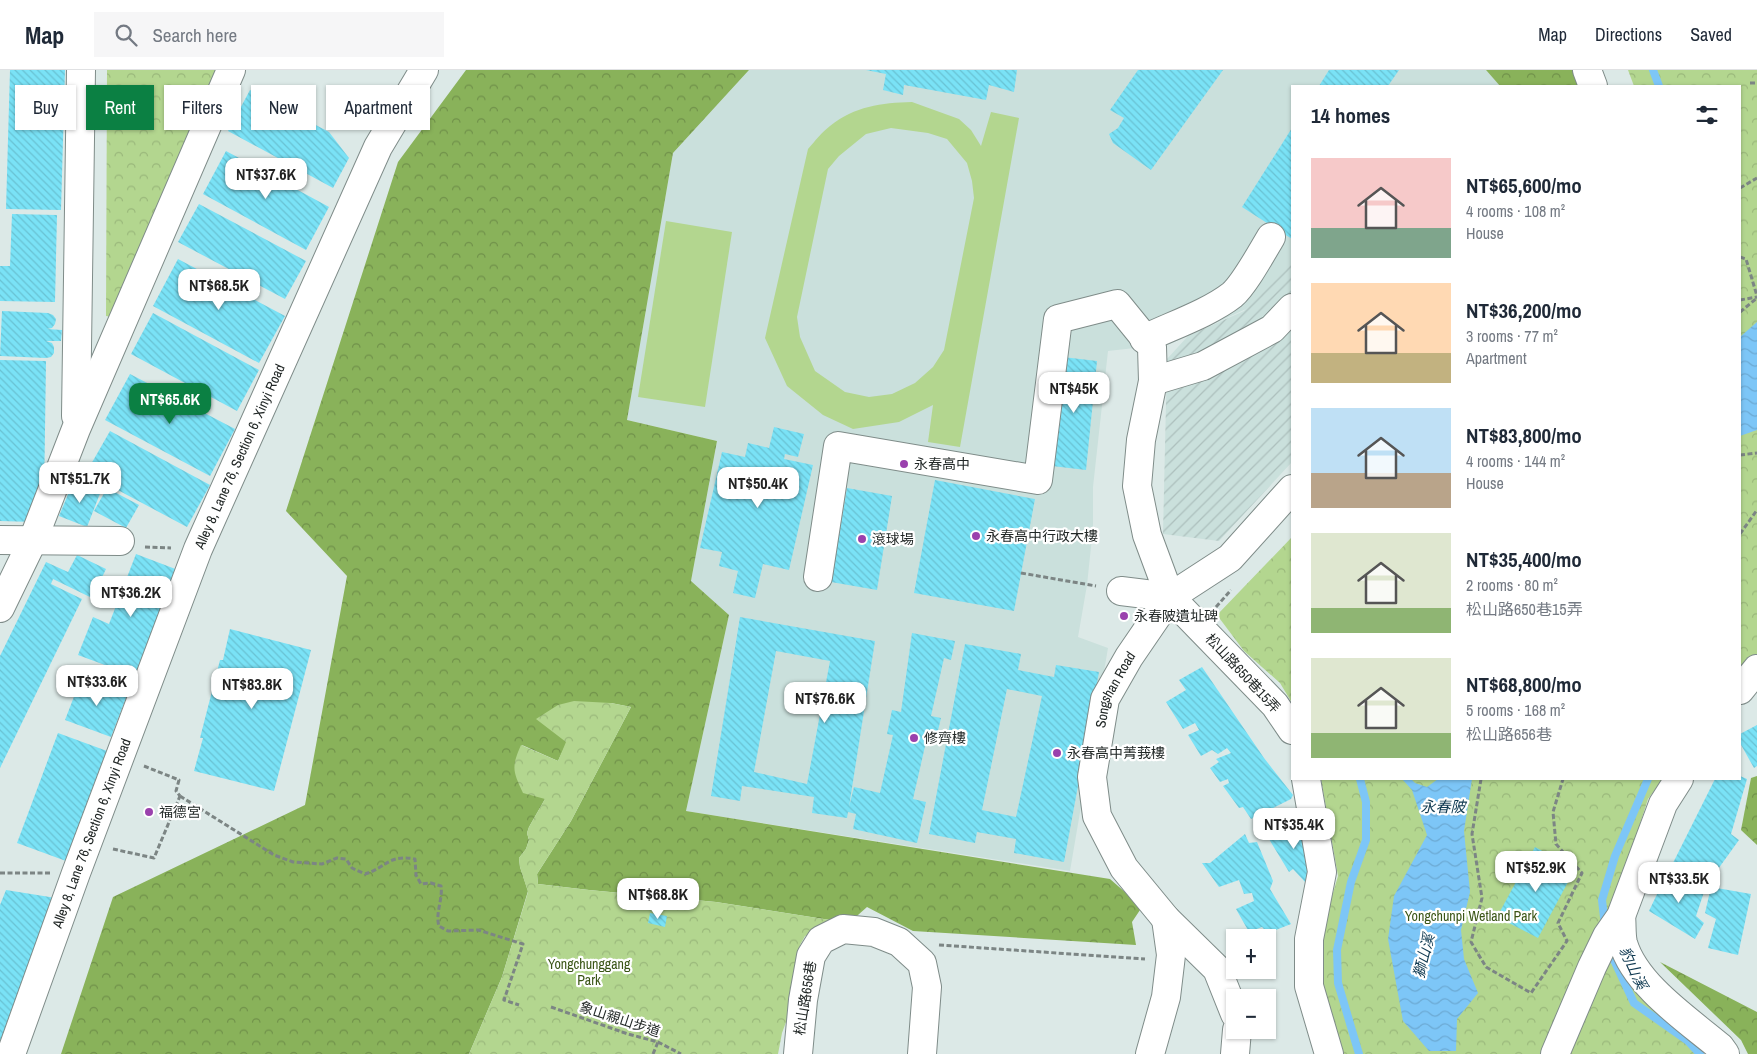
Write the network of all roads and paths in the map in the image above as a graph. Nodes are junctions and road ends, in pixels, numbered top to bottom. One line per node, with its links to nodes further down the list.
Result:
1 (81, 70): 18 (street)
2 (231, 70): 18 (street)
3 (424, 70): 27 (street, Alley 8, Lane 76, Section 6, Xinyi Road)
4 (1587, 70): 7 (street)
5 (1757, 82): 6 (path)
6 (1750, 83)
7 (1593, 85)
8 (1757, 178): 9 (path)
9 (1741, 187)
10 (1271, 237): 16 (street)
11 (1741, 257): 12 (path)
12 (1757, 297): 13 (path); 15 (path)
13 (1741, 300)
14 (1291, 309): 17 (street)
15 (1741, 311)
16 (1144, 339): 17 (street); 29 (street)
17 (1153, 380): 31 (street)
18 (76, 429): 25 (street)
19 (1757, 453): 20 (path)
20 (1741, 455)
21 (1291, 490): 31 (street, Songshan Road)
22 (1757, 510): 23 (path)
23 (1741, 533)
24 (0, 540): 25 (street)
25 (33, 540): 26 (street); 32 (street)
26 (120, 541): 27 (path)
27 (198, 548): 36 (street, Alley 8, Lane 76, Section 6, Xinyi Road)
28 (1021, 573): 30 (path)
29 (818, 577)
30 (1121, 590): 31 (street)
31 (1170, 597): 35 (street, 松山路650巷15弄); 45 (street, Songshan Road)
32 (0, 608)
33 (1757, 670): 34 (street)
34 (1741, 689)
35 (1291, 729)
36 (120, 756): 41 (path); 42 (street, Alley 8, Lane 76, Section 6, Xinyi Road)
37 (1306, 780): 61 (street)
38 (1481, 780): 39 (path)
39 (1563, 780)
40 (1678, 780): 46 (street)
41 (180, 796): 42 (path); 50 (path)
42 (88, 843): 44 (street, Alley 8, Lane 76, Section 6, Xinyi Road)
43 (0, 873): 44 (path)
44 (76, 874): 54 (street, Alley 8, Lane 76, Section 6, Xinyi Road)
45 (1166, 919): 49 (street, Songshan Road); 59 (street)
46 (1614, 926): 62 (street); 63 (street)
47 (937, 945): 48 (path)
48 (1150, 959)
49 (1226, 993)
50 (519, 1005)
51 (551, 1007): 53 (path, 象山親山步道)
52 (1236, 1039): 60 (street)
53 (658, 1042): 55 (path); 56 (path, 象山親山步道)
54 (11, 1054)
55 (653, 1054)
56 (681, 1054)
57 (798, 1054): 58 (street, 松山路656巷)
58 (922, 1054)
59 (1150, 1054)
60 (1235, 1054)
61 (1329, 1054)
62 (1555, 1054)
63 (1725, 1054)

